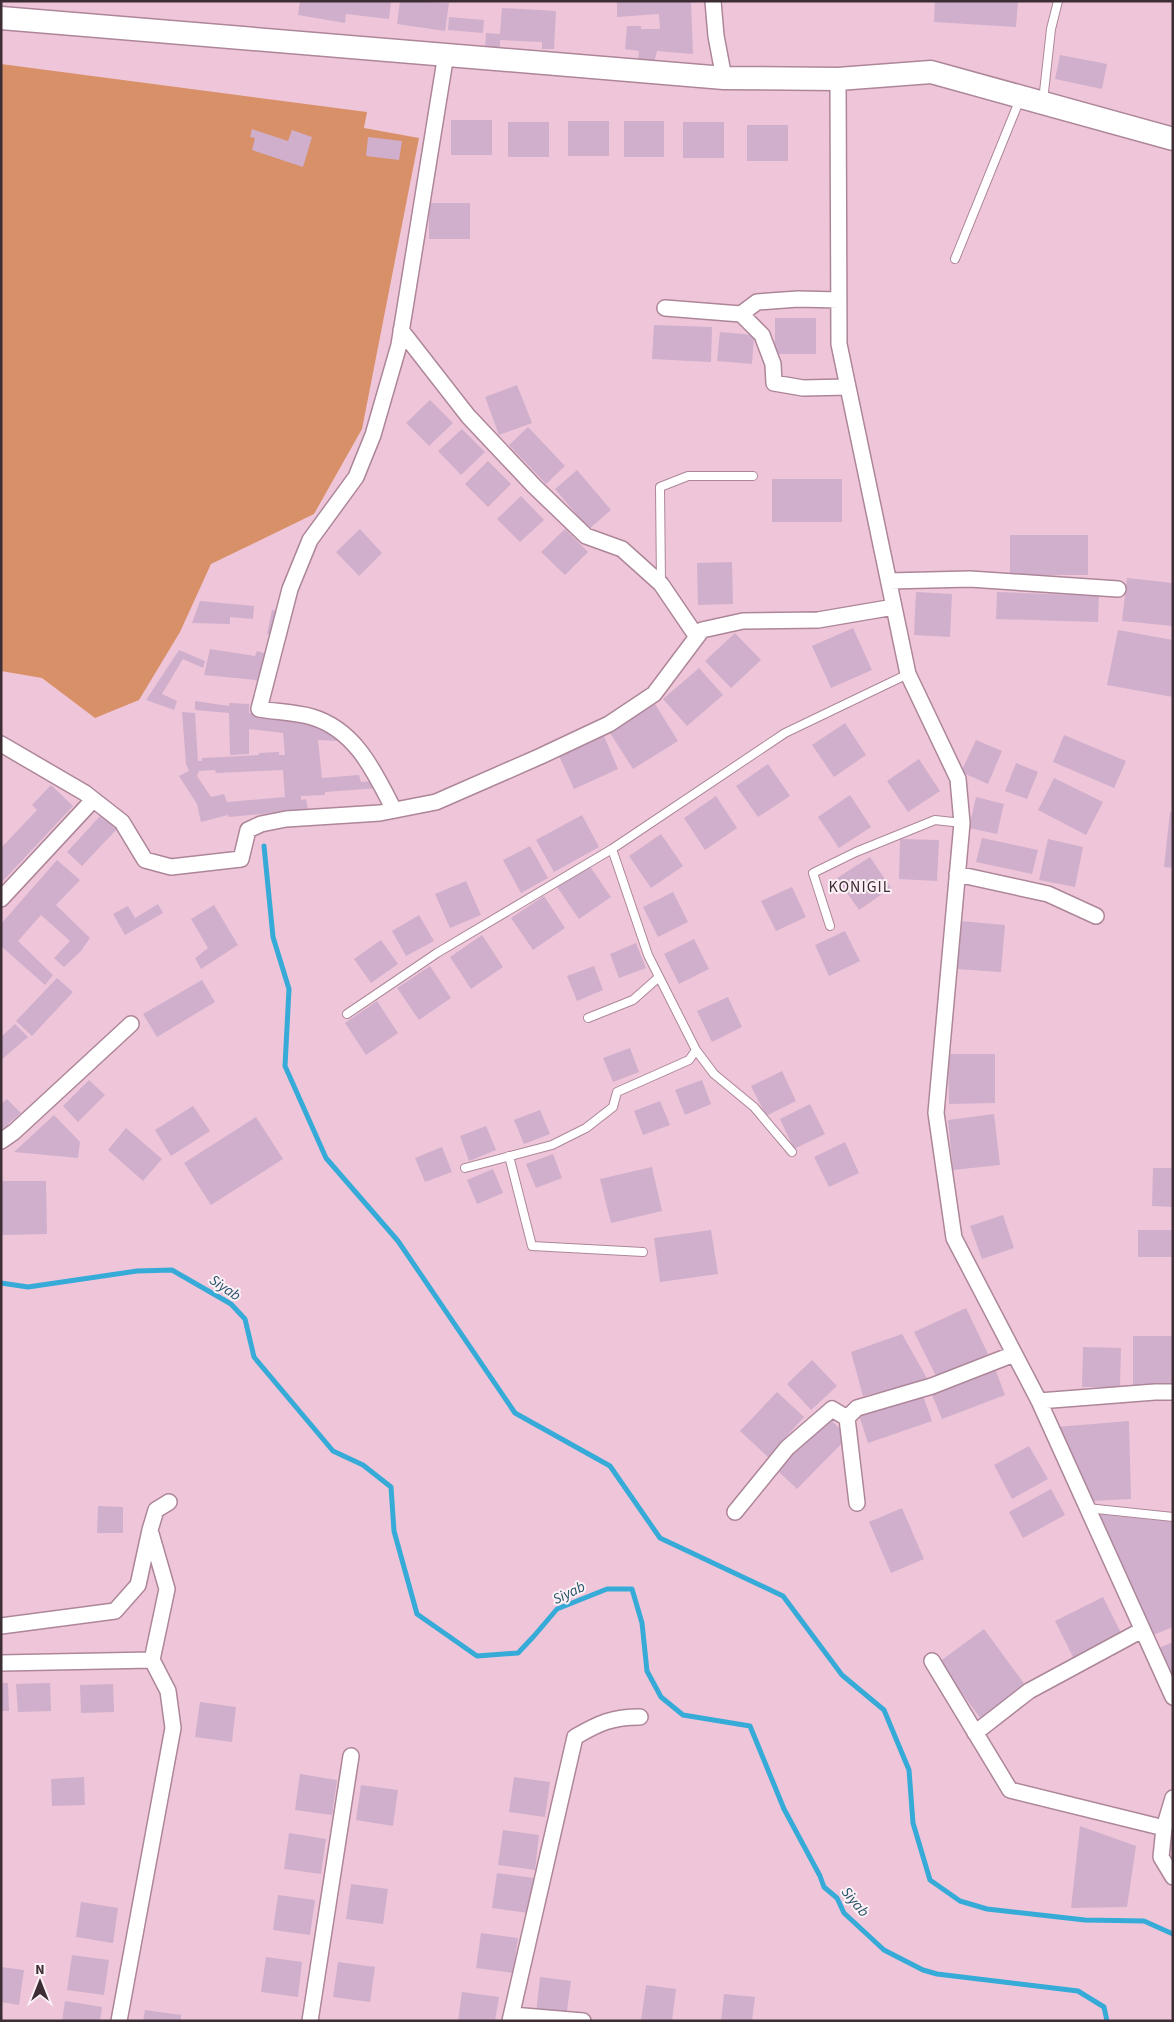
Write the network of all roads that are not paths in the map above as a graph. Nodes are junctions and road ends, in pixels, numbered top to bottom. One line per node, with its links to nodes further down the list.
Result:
1 (713, 1): 5 (street)
2 (1058, 1): 8 (lane)
3 (1, 18): 4 (main road)
4 (446, 54): 5 (main road); 14 (street)
5 (724, 78): 6 (main road)
6 (838, 78): 7 (main road); 11 (street)
7 (1021, 97): 8 (main road); 10 (lane)
8 (1043, 103): 9 (main road)
9 (1173, 139)
10 (955, 260)
11 (839, 300): 13 (street); 15 (street)
12 (665, 308): 13 (street)
13 (741, 314): 15 (street)
14 (401, 330): 18 (street); 25 (street)
15 (848, 387): 17 (street)
16 (753, 476): 18 (lane)
17 (888, 581): 19 (street); 20 (street)
18 (661, 584): 21 (street)
19 (1118, 589)
20 (894, 606): 21 (street); 22 (street)
21 (697, 637): 25 (street)
22 (908, 674): 26 (street); 27 (lane)
23 (1, 744): 24 (street)
24 (93, 800): 25 (street); 29 (street)
25 (394, 810)
26 (962, 823): 28 (street); 31 (lane)
27 (612, 849): 32 (lane); 33 (lane)
28 (957, 874): 30 (street); 42 (street)
29 (1, 898)
30 (1096, 916)
31 (830, 926)
32 (659, 977): 34 (lane); 36 (lane)
33 (347, 1014)
34 (588, 1018)
35 (130, 1024): 37 (street)
36 (696, 1050): 38 (lane); 39 (lane)
37 (1, 1141)
38 (792, 1152)
39 (509, 1156): 40 (lane); 41 (lane)
40 (465, 1168)
41 (643, 1252)
42 (1014, 1354): 44 (street); 45 (street)
43 (1173, 1392): 44 (street)
44 (1039, 1402): 48 (street)
45 (847, 1418): 47 (street); 49 (street)
46 (169, 1502): 51 (street)
47 (857, 1503)
48 (1087, 1508): 50 (lane); 53 (street)
49 (735, 1512)
50 (1173, 1517)
51 (150, 1530): 52 (street); 54 (street)
52 (1, 1626)
53 (1142, 1630): 57 (street); 59 (street)
54 (152, 1660): 56 (street); 65 (street)
55 (932, 1661): 59 (street)
56 (1, 1663)
57 (1173, 1697)
58 (640, 1717): 64 (street)
59 (975, 1733): 62 (street)
60 (351, 1756): 66 (street)
61 (1173, 1798): 62 (street)
62 (1164, 1828): 63 (street)
63 (1173, 1877)
64 (511, 2018): 67 (street)
65 (119, 2021)
66 (310, 2021)
67 (583, 2021)

